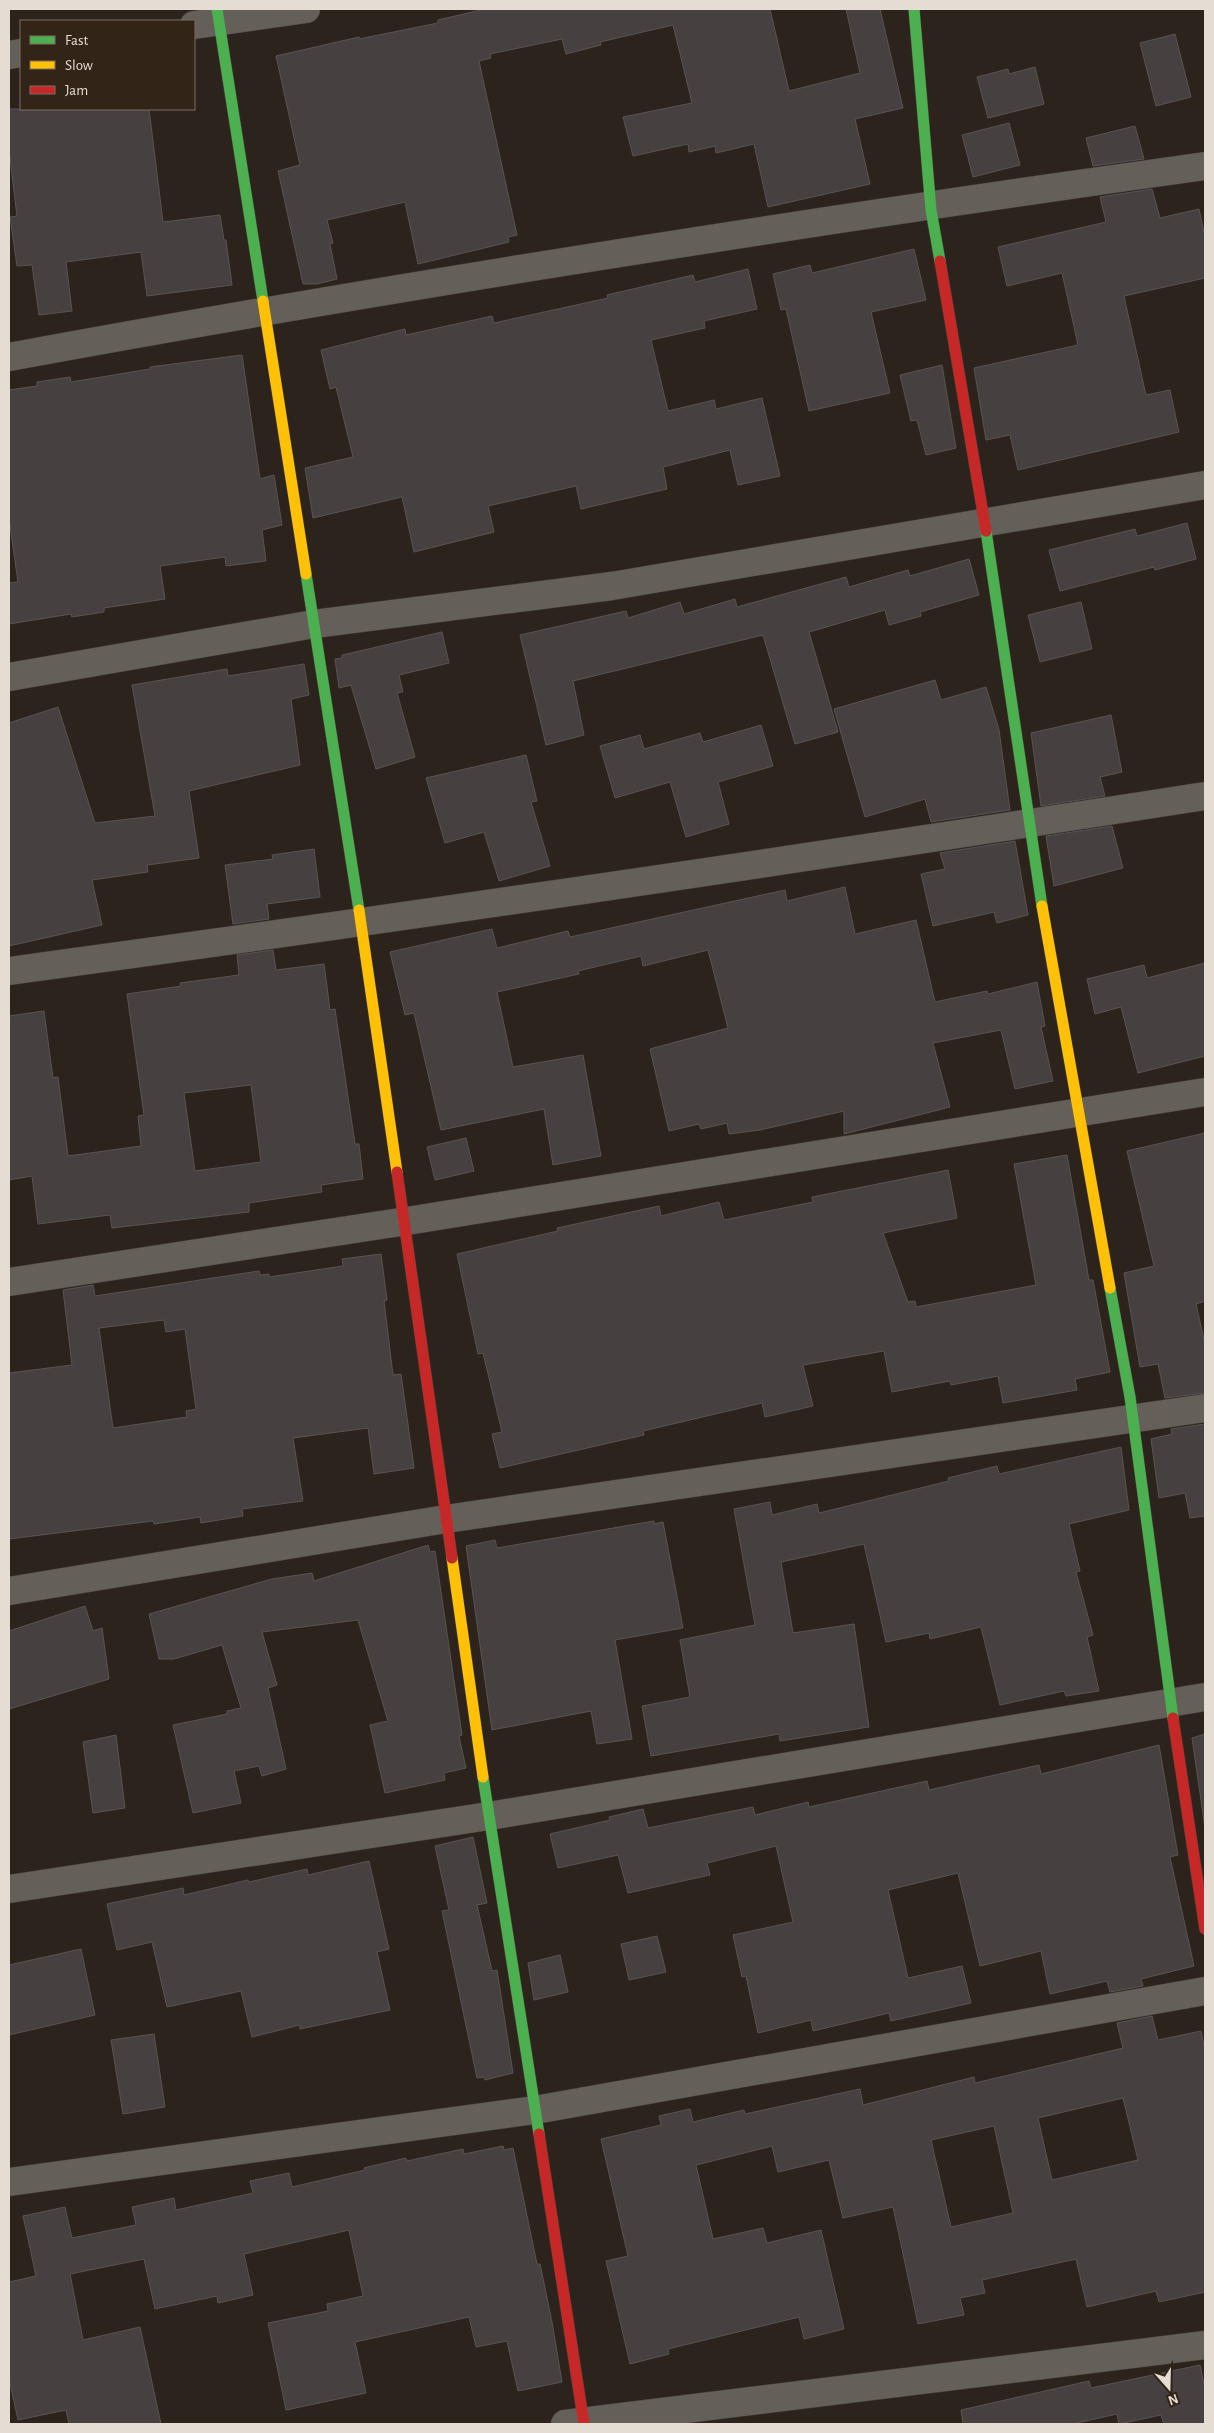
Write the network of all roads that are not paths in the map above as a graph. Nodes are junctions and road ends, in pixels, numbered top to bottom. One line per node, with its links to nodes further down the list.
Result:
1 (306, 9): 3 (street)
2 (914, 9): 5 (street)
3 (210, 19): 6 (street)
4 (1205, 166): 5 (street)
5 (930, 205): 6 (street); 9 (street)
6 (265, 310): 7 (street); 10 (street)
7 (9, 357)
8 (1205, 485): 9 (street)
9 (984, 523): 10 (street); 13 (street)
10 (314, 624): 11 (street); 14 (street)
11 (9, 677)
12 (1205, 796): 13 (street)
13 (1028, 824): 14 (street); 17 (street)
14 (361, 924): 15 (street); 18 (street)
15 (9, 971)
16 (1205, 1092): 17 (street)
17 (1079, 1112): 18 (street); 21 (street)
18 (404, 1220): 19 (street); 22 (street)
19 (9, 1282)
20 (1205, 1408): 21 (street)
21 (1133, 1420): 22 (street); 25 (street)
22 (446, 1519): 23 (street); 26 (street)
23 (9, 1591)
24 (1205, 1697): 25 (street)
25 (1170, 1701): 26 (street); 28 (street)
26 (489, 1816): 27 (street); 30 (street)
27 (9, 1889)
28 (1205, 1929)
29 (1205, 1991): 30 (street)
30 (535, 2110): 31 (street); 33 (street)
31 (9, 2182)
32 (1205, 2345): 33 (street)
33 (577, 2423)

